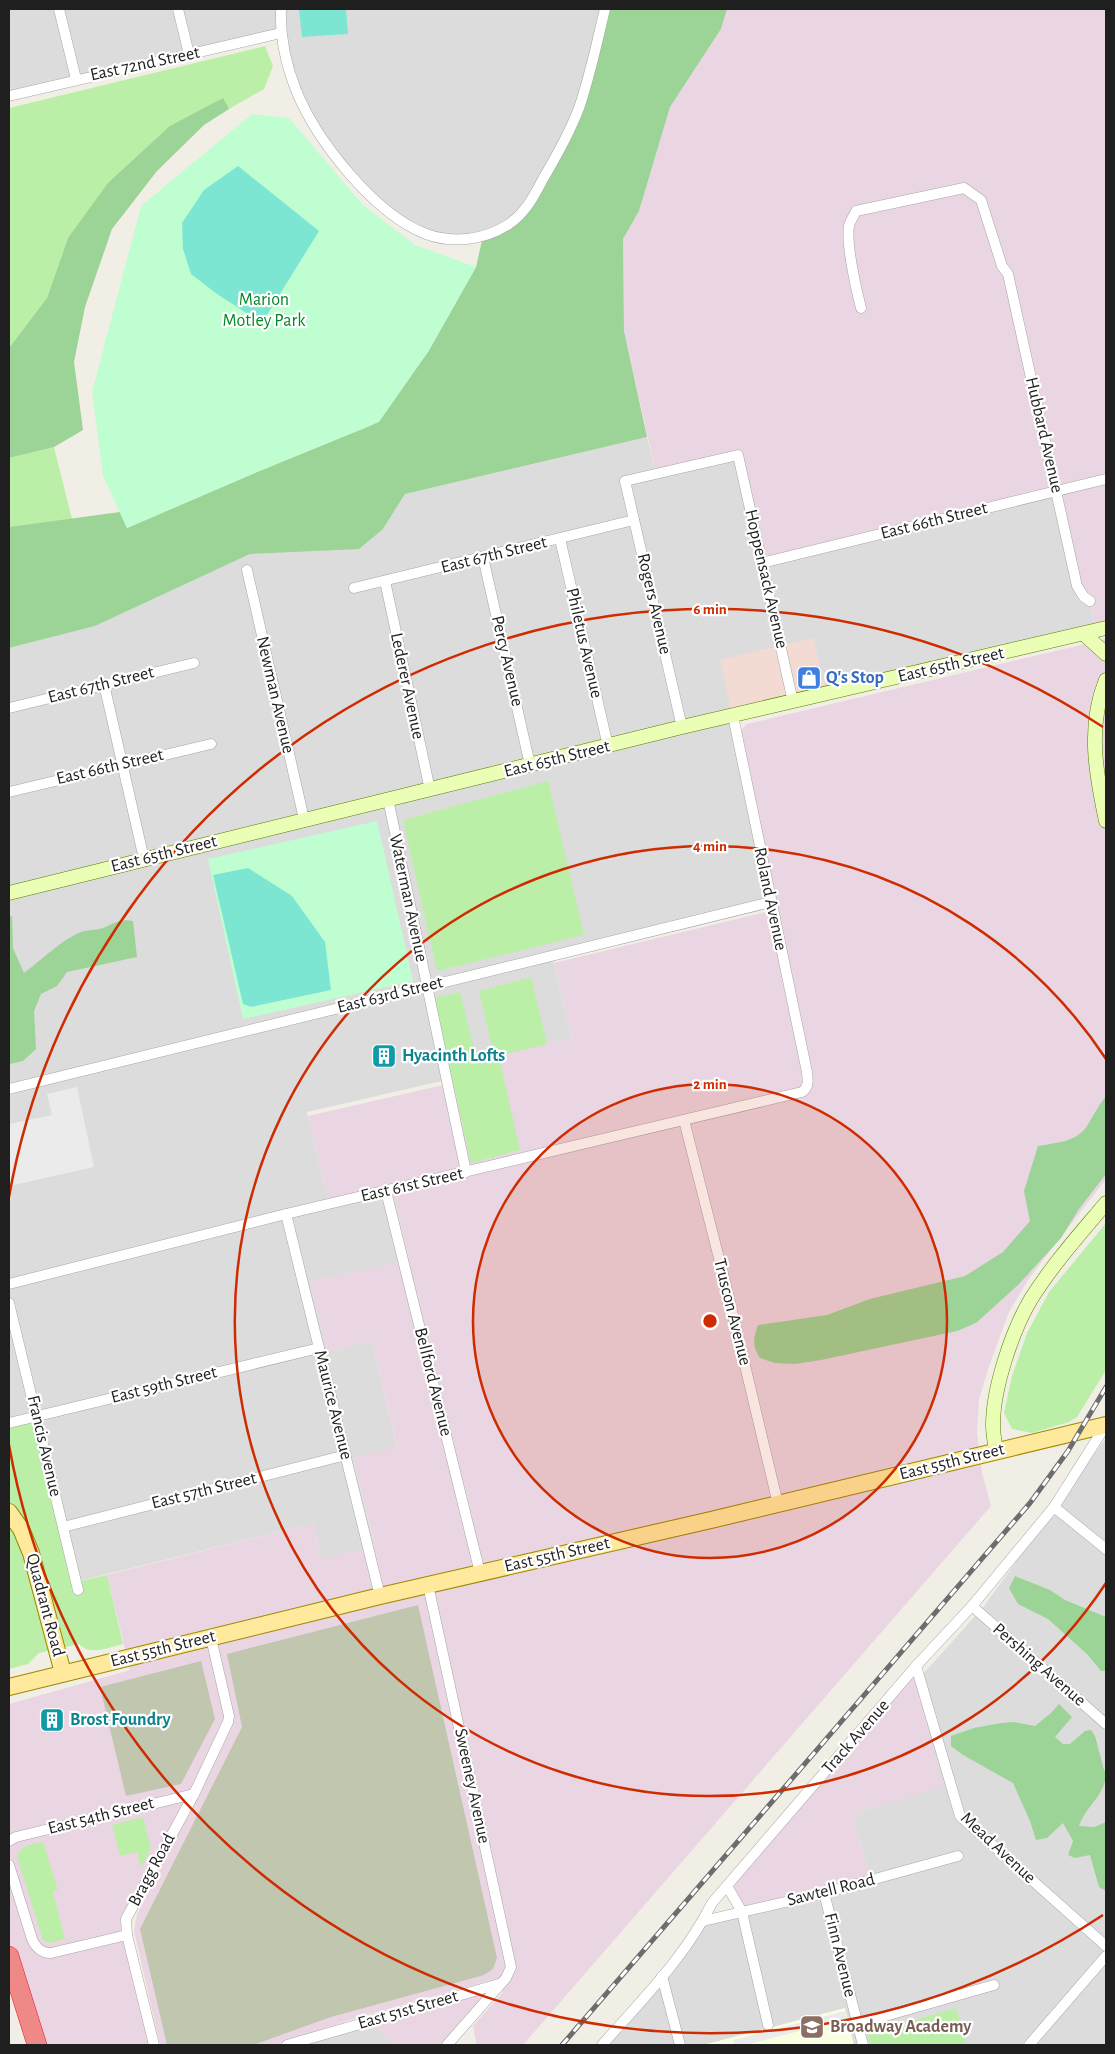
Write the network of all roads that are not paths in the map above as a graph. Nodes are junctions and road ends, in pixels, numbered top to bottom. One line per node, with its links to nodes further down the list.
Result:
1 (59, 9): 7 (street)
2 (178, 9): 6 (street)
3 (281, 9): 5 (street)
4 (605, 9): 5 (street)
5 (282, 34): 6 (street, East 72nd Street)
6 (189, 54): 7 (street, East 72nd Street)
7 (76, 79): 8 (street, East 72nd Street)
8 (9, 96)
9 (861, 308): 12 (street, Hubbard Avenue)
10 (1106, 479): 12 (street, East 66th Street)
11 (625, 481): 13 (street, Rogers Avenue); 16 (street, Hoppensack Avenue)
12 (1056, 492): 16 (street, East 66th Street); 20 (street, Hubbard Avenue)
13 (634, 520): 14 (street, East 67th Street); 30 (street, Rogers Avenue)
14 (560, 539): 15 (street, East 67th Street); 32 (street, Philetus Avenue)
15 (483, 557): 18 (street, East 67th Street); 34 (street, Percy Avenue)
16 (762, 563): 27 (street, Hoppensack Avenue)
17 (247, 570): 38 (street, Newman Avenue)
18 (385, 581): 19 (street, East 67th Street); 35 (street, Lederer Avenue)
19 (354, 588)
20 (1090, 601)
21 (1106, 628): 22 (street, East 65th Street)
22 (1084, 634): 23 (street); 27 (street, East 65th Street)
23 (1106, 654)
24 (194, 663): 26 (street, East 67th Street)
25 (1106, 680): 39 (street)
26 (104, 684): 28 (street, East 67th Street); 33 (street)
27 (793, 702): 29 (street, East 65th Street)
28 (9, 708)
29 (733, 716): 30 (street, East 65th Street); 42 (street, Roland Avenue)
30 (682, 727): 32 (street, East 65th Street)
31 (211, 744): 33 (street, East 66th Street)
32 (608, 746): 34 (street, East 65th Street)
33 (123, 764): 36 (street, East 66th Street); 40 (street)
34 (530, 765): 35 (street, East 65th Street)
35 (430, 790): 37 (street, East 65th Street)
36 (9, 792)
37 (388, 799): 38 (street, East 65th Street); 43 (street, Waterman Avenue)
38 (304, 819): 40 (street, East 65th Street)
39 (1106, 820)
40 (144, 860): 41 (street, East 65th Street)
41 (9, 893)
42 (771, 902): 43 (street, East 63rd Street); 44 (street, Roland Avenue)
43 (426, 986): 45 (street, East 63rd Street); 47 (street, Waterman Avenue)
44 (808, 1081): 46 (street, East 61st Street)
45 (9, 1089)
46 (684, 1120): 47 (street, East 61st Street); 59 (street, Truscon Avenue)
47 (466, 1172): 48 (street, East 61st Street)
48 (386, 1191): 50 (street, East 61st Street); 64 (street, Bellford Avenue)
49 (1106, 1203): 57 (street)
50 (286, 1214): 51 (street, East 61st Street); 53 (street, Maurice Avenue)
51 (9, 1284)
52 (9, 1302): 54 (street, Francis Avenue)
53 (319, 1348): 54 (street, East 59th Street); 58 (street, Maurice Avenue)
54 (37, 1416): 55 (street, East 59th Street); 62 (street, Francis Avenue)
55 (9, 1423)
56 (1106, 1425): 57 (main road, East 55th Street); 60 (street, Track Avenue)
57 (996, 1452): 59 (main road, East 55th Street)
58 (346, 1455): 62 (street, East 57th Street); 67 (street, Maurice Avenue)
59 (778, 1504): 64 (main road, East 55th Street)
60 (1054, 1507): 63 (street); 68 (street, Track Avenue)
61 (9, 1512): 71 (main road, Quadrant Road)
62 (63, 1526): 66 (street, Francis Avenue)
63 (1106, 1549)
64 (480, 1572): 65 (main road, East 55th Street)
65 (428, 1585): 67 (main road, East 55th Street); 88 (street, Sweeney Avenue)
66 (78, 1590)
67 (380, 1596): 69 (main road, East 55th Street)
68 (972, 1606): 70 (street, Track Avenue); 73 (street, Pershing Avenue)
69 (211, 1638): 71 (main road, East 55th Street); 74 (street, Bragg Road)
70 (916, 1666): 78 (street, Track Avenue); 83 (street, Mead Avenue)
71 (63, 1673): 72 (main road, East 55th Street)
72 (9, 1687)
73 (1106, 1724)
74 (194, 1794): 75 (street, East 54th Street); 82 (street, Bragg Road)
75 (9, 1841)
76 (958, 1856): 79 (street, Sawtell Road)
77 (9, 1865): 82 (street)
78 (727, 1886): 80 (street); 81 (street, Track Avenue)
79 (824, 1893): 80 (street, Sawtell Road); 90 (street, Finn Avenue)
80 (742, 1912): 81 (street, Sawtell Road); 91 (street)
81 (703, 1921): 86 (street, Track Avenue)
82 (127, 1935): 95 (street)
83 (1106, 1946)
84 (9, 1956): 94 (highway)
85 (1106, 1956): 101 (street)
86 (662, 1976): 98 (street, Track Avenue); 99 (street)
87 (9, 1979): 93 (highway)
88 (500, 1984): 92 (street, East 51st Street); 97 (street, Sweeney Avenue)
89 (994, 1985): 90 (street)
90 (857, 2024): 100 (street, Finn Avenue)
91 (768, 2026)
92 (308, 2042): 96 (street, East 51st Street)
93 (26, 2045)
94 (37, 2045)
95 (154, 2045)
96 (288, 2045)
97 (447, 2045)
98 (602, 2045)
99 (680, 2045)
100 (863, 2045)
101 (1029, 2045)

